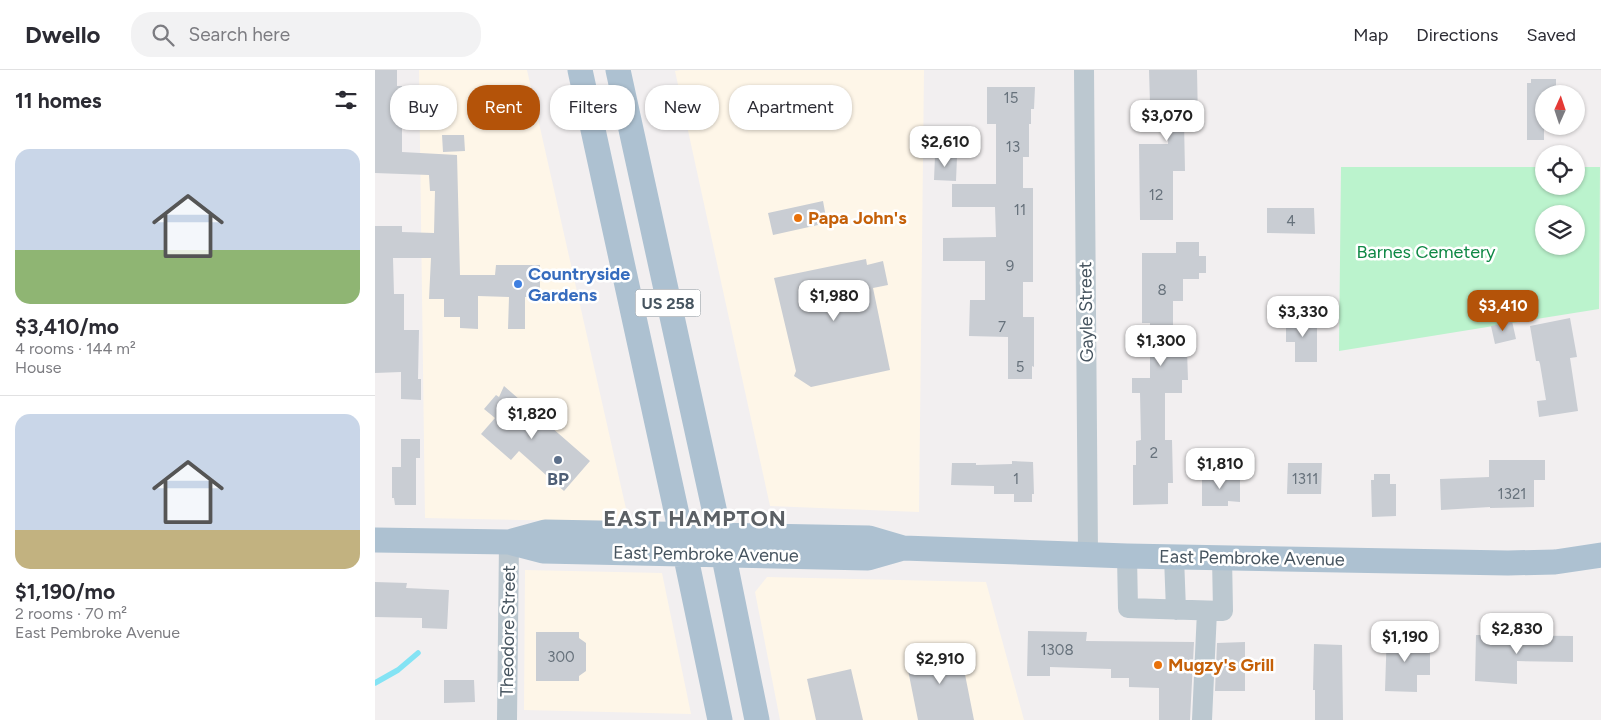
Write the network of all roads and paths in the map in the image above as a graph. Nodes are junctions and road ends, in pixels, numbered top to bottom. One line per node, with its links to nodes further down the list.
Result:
1 (580, 70): 6 (main road, US 258)
2 (618, 70): 7 (main road, US 258)
3 (1084, 70): 8 (street, Gayle Street)
4 (375, 540): 5 (main road, East Pembroke Avenue)
5 (509, 542): 6 (main road, East Pembroke Avenue); 15 (street, Theodore Street)
6 (683, 544): 7 (main road, East Pembroke Avenue); 16 (main road, US 258)
7 (721, 544): 8 (main road, East Pembroke Avenue); 17 (main road, US 258)
8 (1088, 555): 10 (main road, East Pembroke Avenue)
9 (1601, 555): 12 (main road, East Pembroke Avenue)
10 (1127, 556): 11 (main road, East Pembroke Avenue); 13 (street)
11 (1174, 556): 12 (main road, East Pembroke Avenue); 13 (street)
12 (1222, 557): 14 (street)
13 (1176, 610): 14 (street)
14 (1207, 611): 18 (street)
15 (507, 720)
16 (720, 720)
17 (757, 720)
18 (1202, 720)

